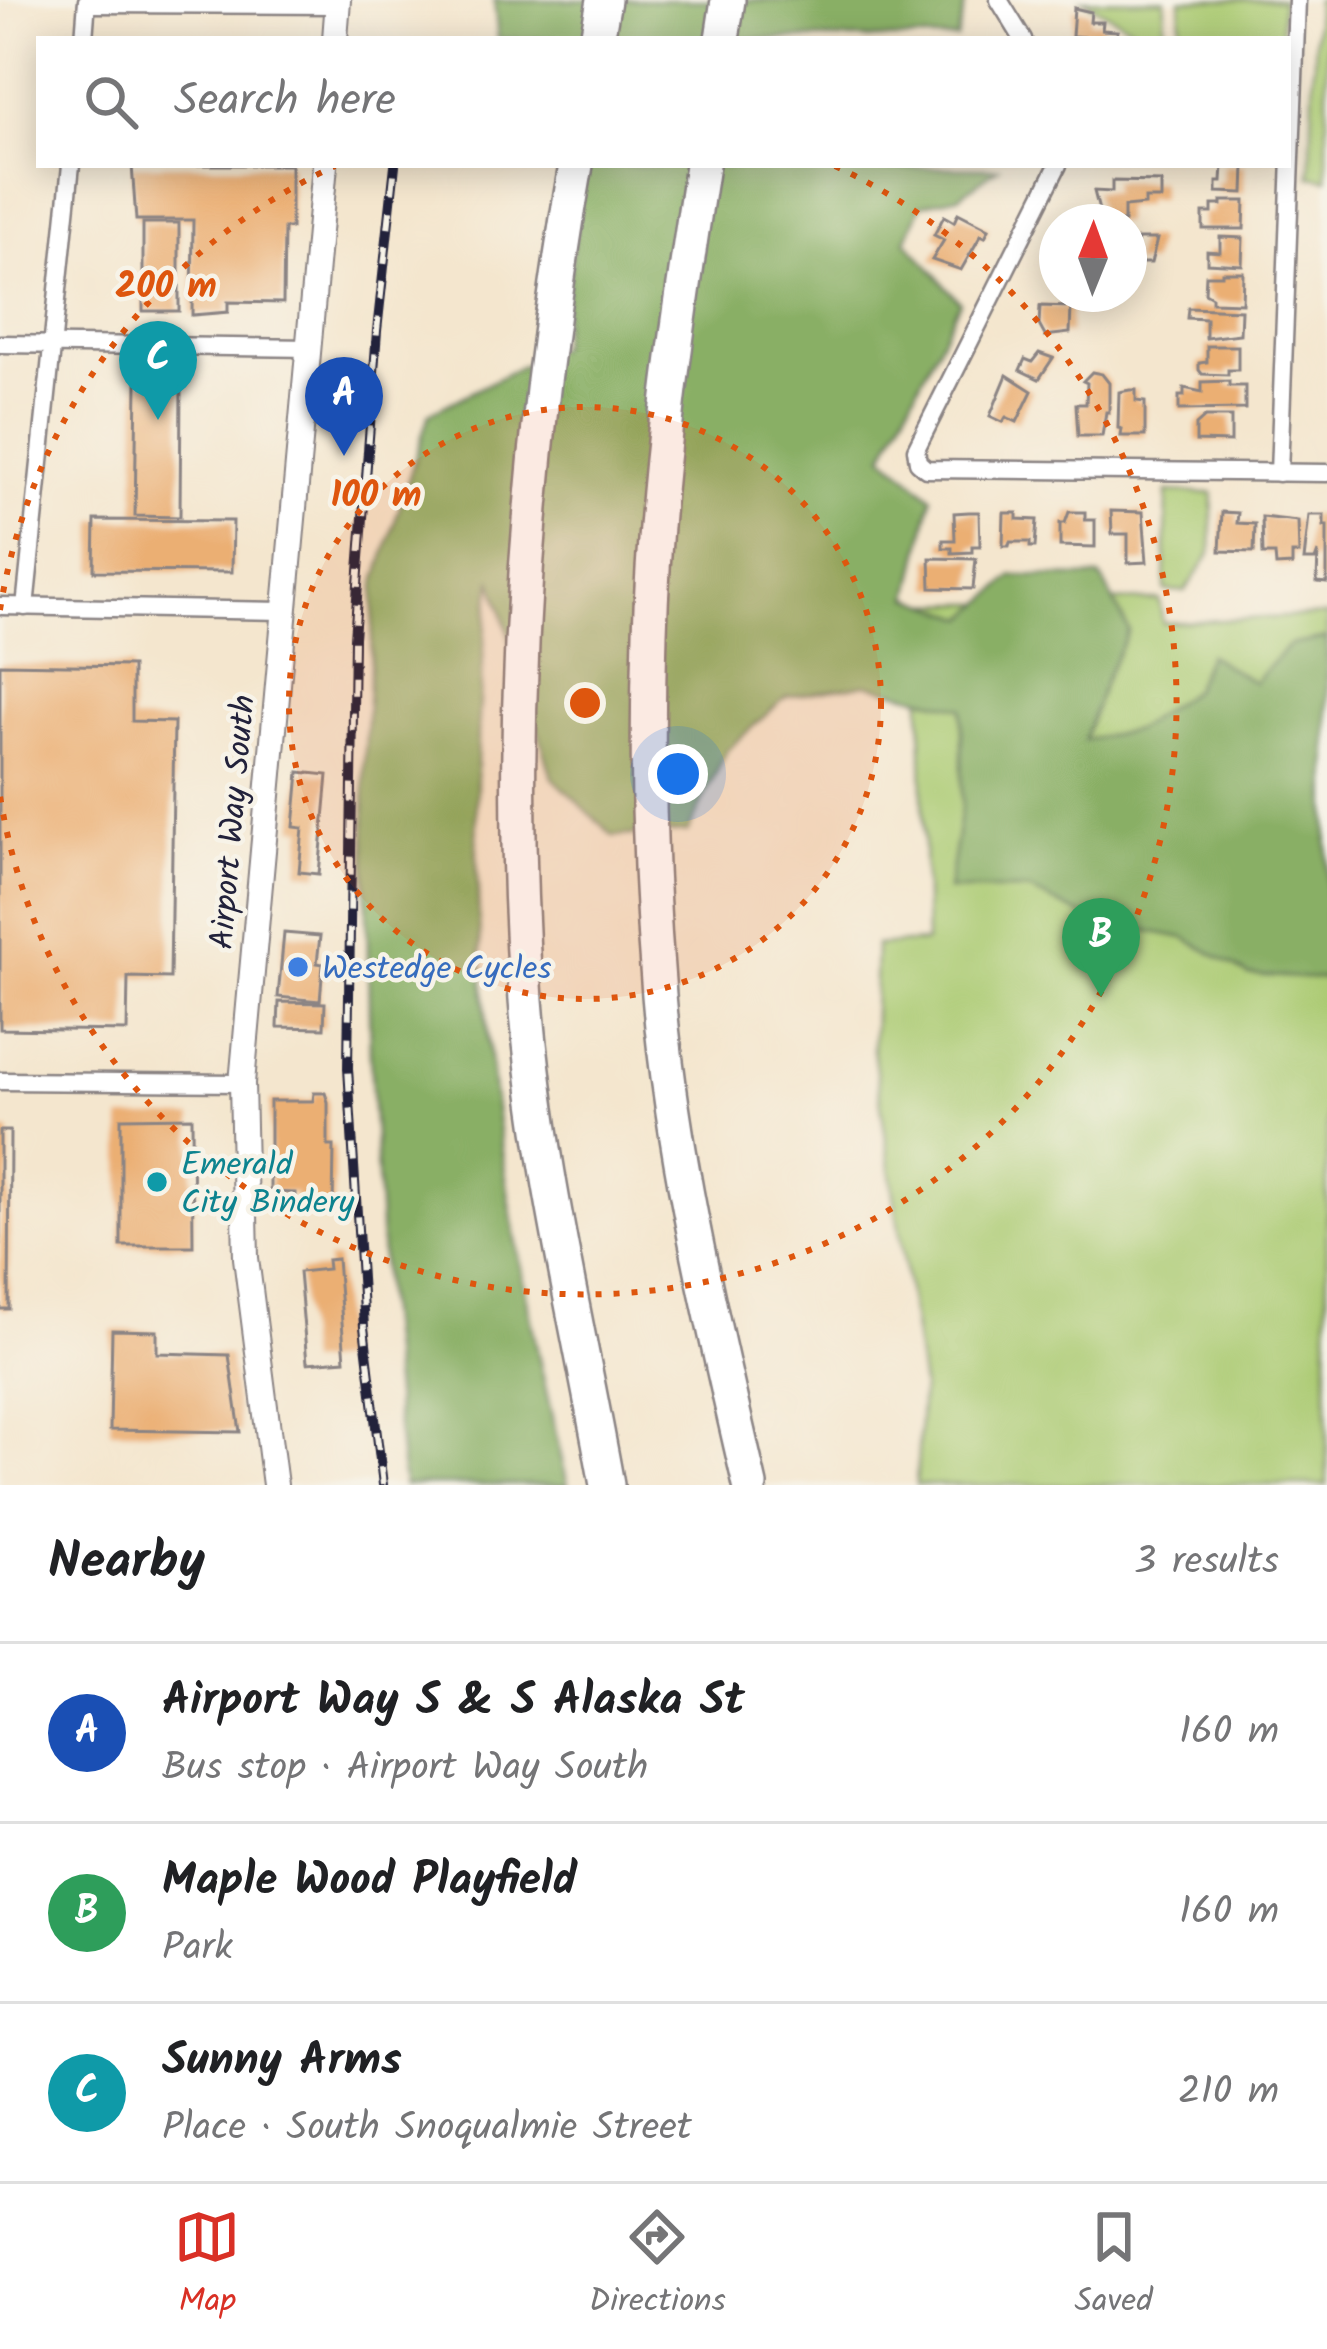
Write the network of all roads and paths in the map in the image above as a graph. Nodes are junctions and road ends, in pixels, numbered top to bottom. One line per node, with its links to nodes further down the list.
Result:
1 (604, 0): 8 (highway)
2 (999, 0): 9 (street)
3 (1297, 0): 10 (street)
4 (87, 2): 5 (street); 6 (street)
5 (338, 3): 7 (main road)
6 (84, 36)
7 (335, 36)
8 (598, 36)
9 (1021, 36)
10 (1291, 158)
11 (71, 168): 18 (street)
12 (325, 168): 19 (main road, Airport Way South)
13 (576, 168): 28 (highway)
14 (702, 168): 29 (highway)
15 (1056, 168): 20 (street)
16 (1291, 168): 20 (street)
17 (0, 344): 18 (street)
18 (52, 345): 19 (street); 23 (street)
19 (311, 348): 24 (main road, Airport Way South)
20 (1279, 473): 21 (street)
21 (1327, 473)
22 (0, 606): 23 (street)
23 (25, 607): 24 (street)
24 (283, 611): 26 (main road, Airport Way South)
25 (0, 1081): 26 (street)
26 (242, 1083): 27 (main road, Airport Way South)
27 (275, 1485)
28 (611, 1485)
29 (750, 1485)

